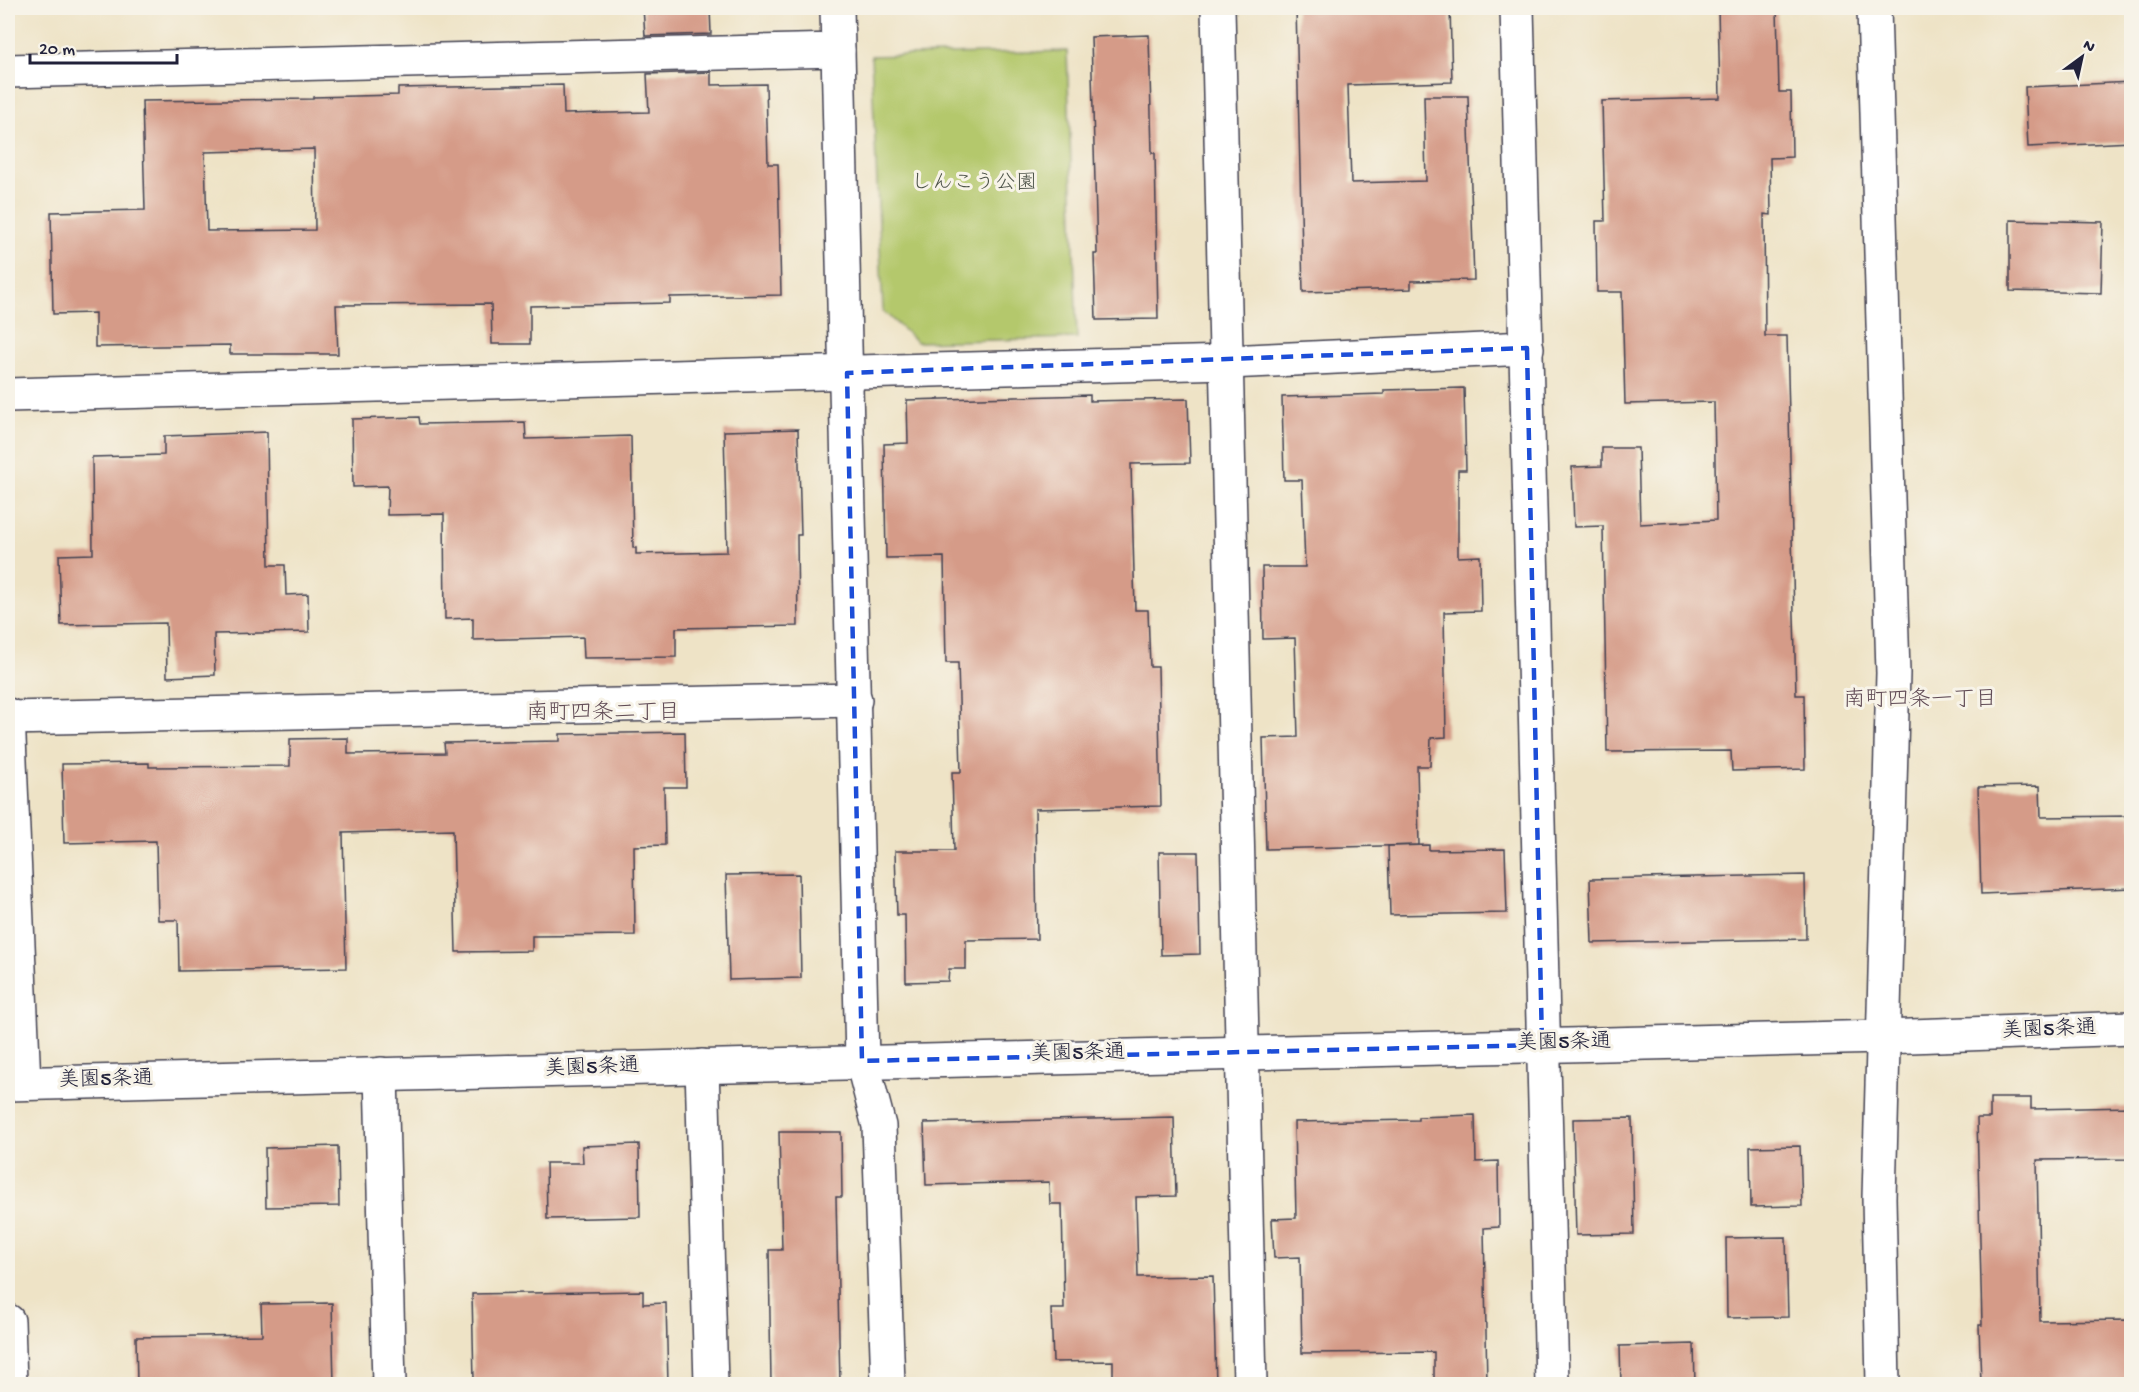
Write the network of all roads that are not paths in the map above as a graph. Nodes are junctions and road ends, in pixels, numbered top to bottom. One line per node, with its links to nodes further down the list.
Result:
1 (837, 8): 5 (street)
2 (1218, 8): 8 (street)
3 (1517, 8): 7 (street)
4 (1874, 8): 14 (street)
5 (838, 50): 6 (street); 9 (street)
6 (8, 71)
7 (1527, 348): 8 (street); 15 (street)
8 (1228, 362): 9 (street); 16 (street)
9 (847, 373): 10 (street); 11 (street)
10 (8, 395)
11 (855, 700): 12 (street); 17 (street)
12 (8, 716): 20 (street)
13 (2132, 1028): 14 (street, 美園5条通)
14 (1883, 1037): 15 (street, 美園5条通); 28 (street)
15 (1542, 1045): 16 (street, 美園5条通); 27 (street)
16 (1240, 1051): 17 (street, 美園5条通); 26 (street)
17 (862, 1061): 18 (street, 美園5条通); 25 (street)
18 (702, 1066): 19 (street, 美園5条通); 24 (street)
19 (381, 1074): 20 (street, 美園5条通); 23 (street)
20 (16, 1083)
21 (8, 1321): 22 (street)
22 (10, 1384)
23 (389, 1384)
24 (711, 1384)
25 (888, 1384)
26 (1250, 1384)
27 (1552, 1384)
28 (1883, 1384)

